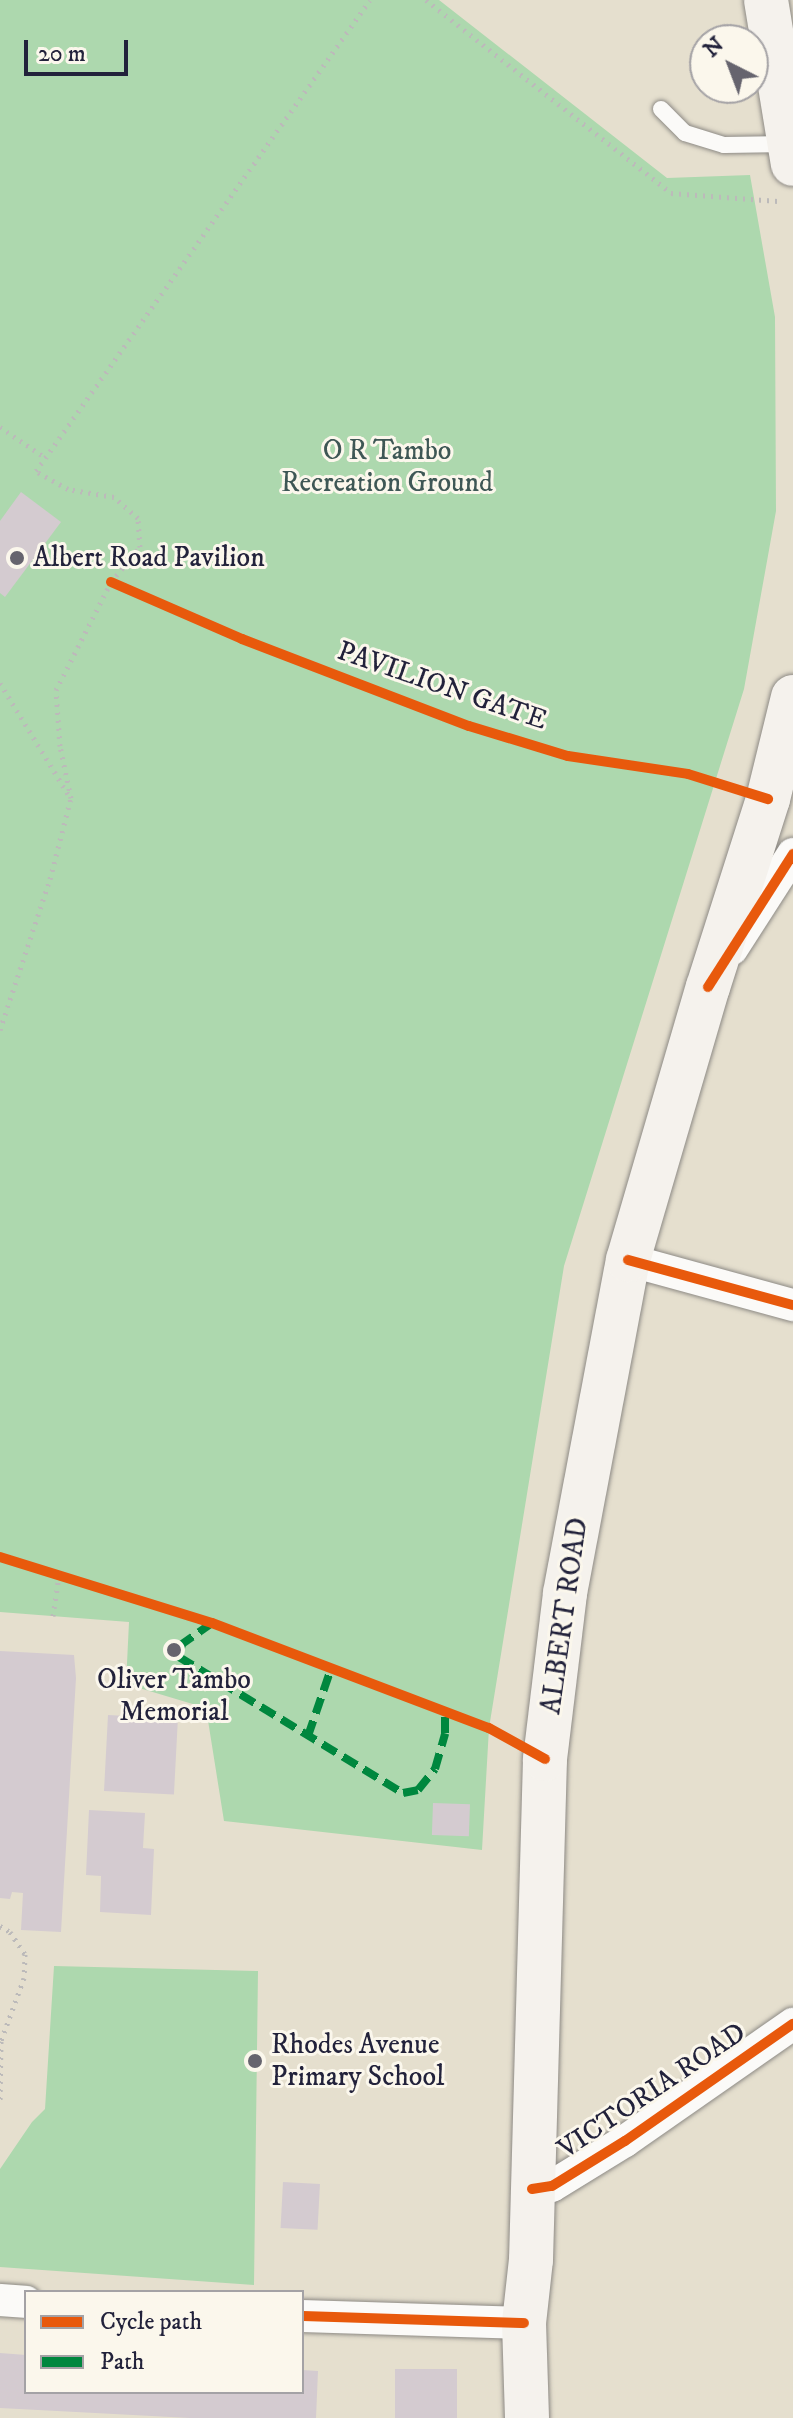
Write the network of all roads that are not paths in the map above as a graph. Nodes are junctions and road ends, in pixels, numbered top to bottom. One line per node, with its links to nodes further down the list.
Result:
1 (766, 0): 3 (main road)
2 (661, 109): 3 (lane)
3 (791, 154)
4 (793, 697): 6 (main road)
5 (793, 854): 6 (street, ALBERT ROAD)
6 (708, 987): 7 (main road, ALBERT ROAD)
7 (628, 1260): 8 (street); 10 (main road, ALBERT ROAD)
8 (793, 1305)
9 (793, 2024): 10 (street, VICTORIA ROAD)
10 (532, 2189): 14 (main road, ALBERT ROAD)
11 (0, 2300): 12 (street)
12 (24, 2302)
13 (304, 2316): 14 (street)
14 (524, 2323): 15 (main road, ALBERT ROAD)
15 (527, 2418)

